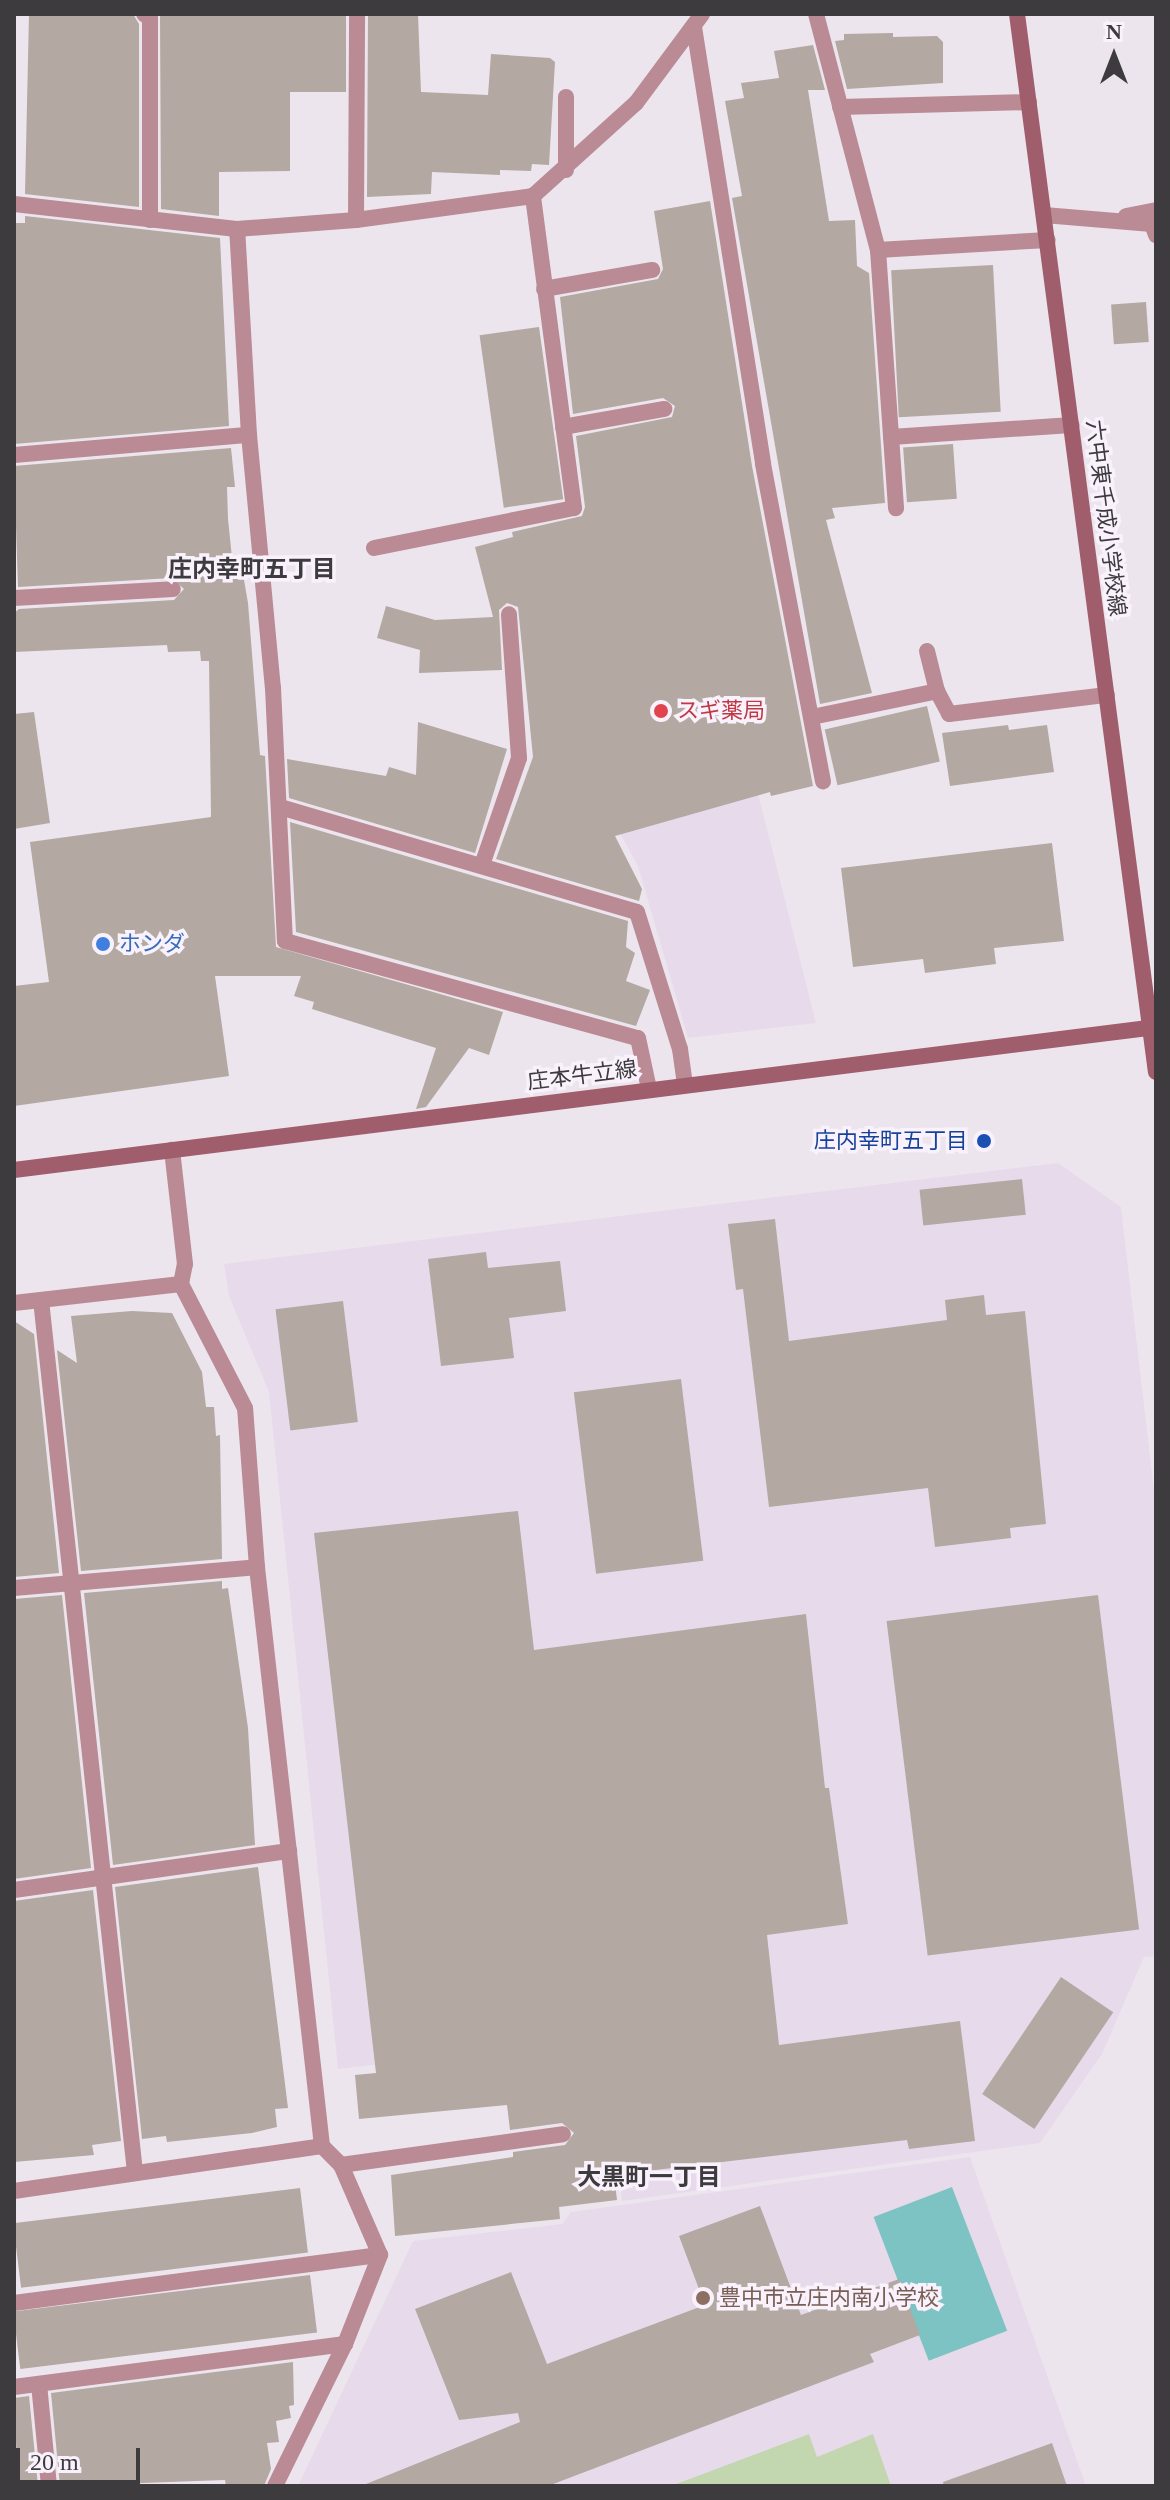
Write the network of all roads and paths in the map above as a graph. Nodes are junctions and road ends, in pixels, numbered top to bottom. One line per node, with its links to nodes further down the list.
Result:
1 (144, 14): 14 (street)
2 (357, 14): 15 (street)
3 (816, 14): 8 (street)
4 (1017, 14): 7 (main road, 六中東千成小学校線)
5 (698, 21): 9 (street); 37 (street)
6 (566, 97): 9 (street)
7 (1029, 102): 8 (street); 13 (main road, 六中東千成小学校線)
8 (840, 107): 20 (street)
9 (566, 170): 10 (street)
10 (533, 196): 15 (street); 22 (street)
11 (14, 204): 14 (street)
12 (1156, 210): 16 (street)
13 (1044, 215): 16 (street); 19 (main road, 六中東千成小学校線)
14 (150, 220): 17 (street)
15 (356, 220): 17 (street)
16 (1107, 220): 18 (street)
17 (237, 229): 26 (street)
18 (1156, 235)
19 (1048, 240): 20 (street); 24 (main road, 六中東千成小学校線)
20 (878, 250): 27 (street)
21 (652, 270): 22 (street)
22 (544, 289): 25 (street)
23 (664, 409): 25 (street)
24 (1072, 425): 27 (street); 36 (main road, 六中東千成小学校線)
25 (563, 427): 30 (street)
26 (249, 435): 28 (street); 39 (street)
27 (891, 437): 29 (street)
28 (14, 455)
29 (896, 508)
30 (374, 548)
31 (173, 589): 32 (street)
32 (14, 598)
33 (509, 614): 40 (street)
34 (927, 651): 35 (street)
35 (937, 691): 36 (street); 37 (street)
36 (1107, 695): 41 (main road, 六中東千成小学校線)
37 (812, 717): 38 (street)
38 (823, 781)
39 (280, 807): 40 (street); 44 (street)
40 (482, 865): 43 (street)
41 (1153, 1028): 42 (main road, 六中東千成小学校線); 43 (main road, 庄本牛立線)
42 (1156, 1072)
43 (685, 1085): 44 (main road, 庄本牛立線)
44 (649, 1089): 45 (main road, 庄本牛立線)
45 (172, 1150): 46 (main road, 庄本牛立線); 47 (street)
46 (14, 1170)
47 (181, 1284): 48 (street); 50 (street)
48 (41, 1300): 49 (street); 51 (street)
49 (14, 1303)
50 (257, 1567): 51 (street); 53 (street)
51 (71, 1582): 52 (street); 54 (street)
52 (14, 1588)
53 (289, 1851): 54 (street); 57 (street)
54 (102, 1880): 55 (street); 59 (street)
55 (14, 1890)
56 (563, 2134): 58 (street)
57 (322, 2146): 58 (street); 59 (street)
58 (341, 2165): 61 (street)
59 (135, 2173): 60 (street)
60 (14, 2191)
61 (380, 2255): 62 (street); 63 (street)
62 (14, 2303)
63 (345, 2344): 64 (street); 67 (street)
64 (39, 2384): 65 (street); 66 (street)
65 (14, 2387)
66 (49, 2486)
67 (275, 2486)

